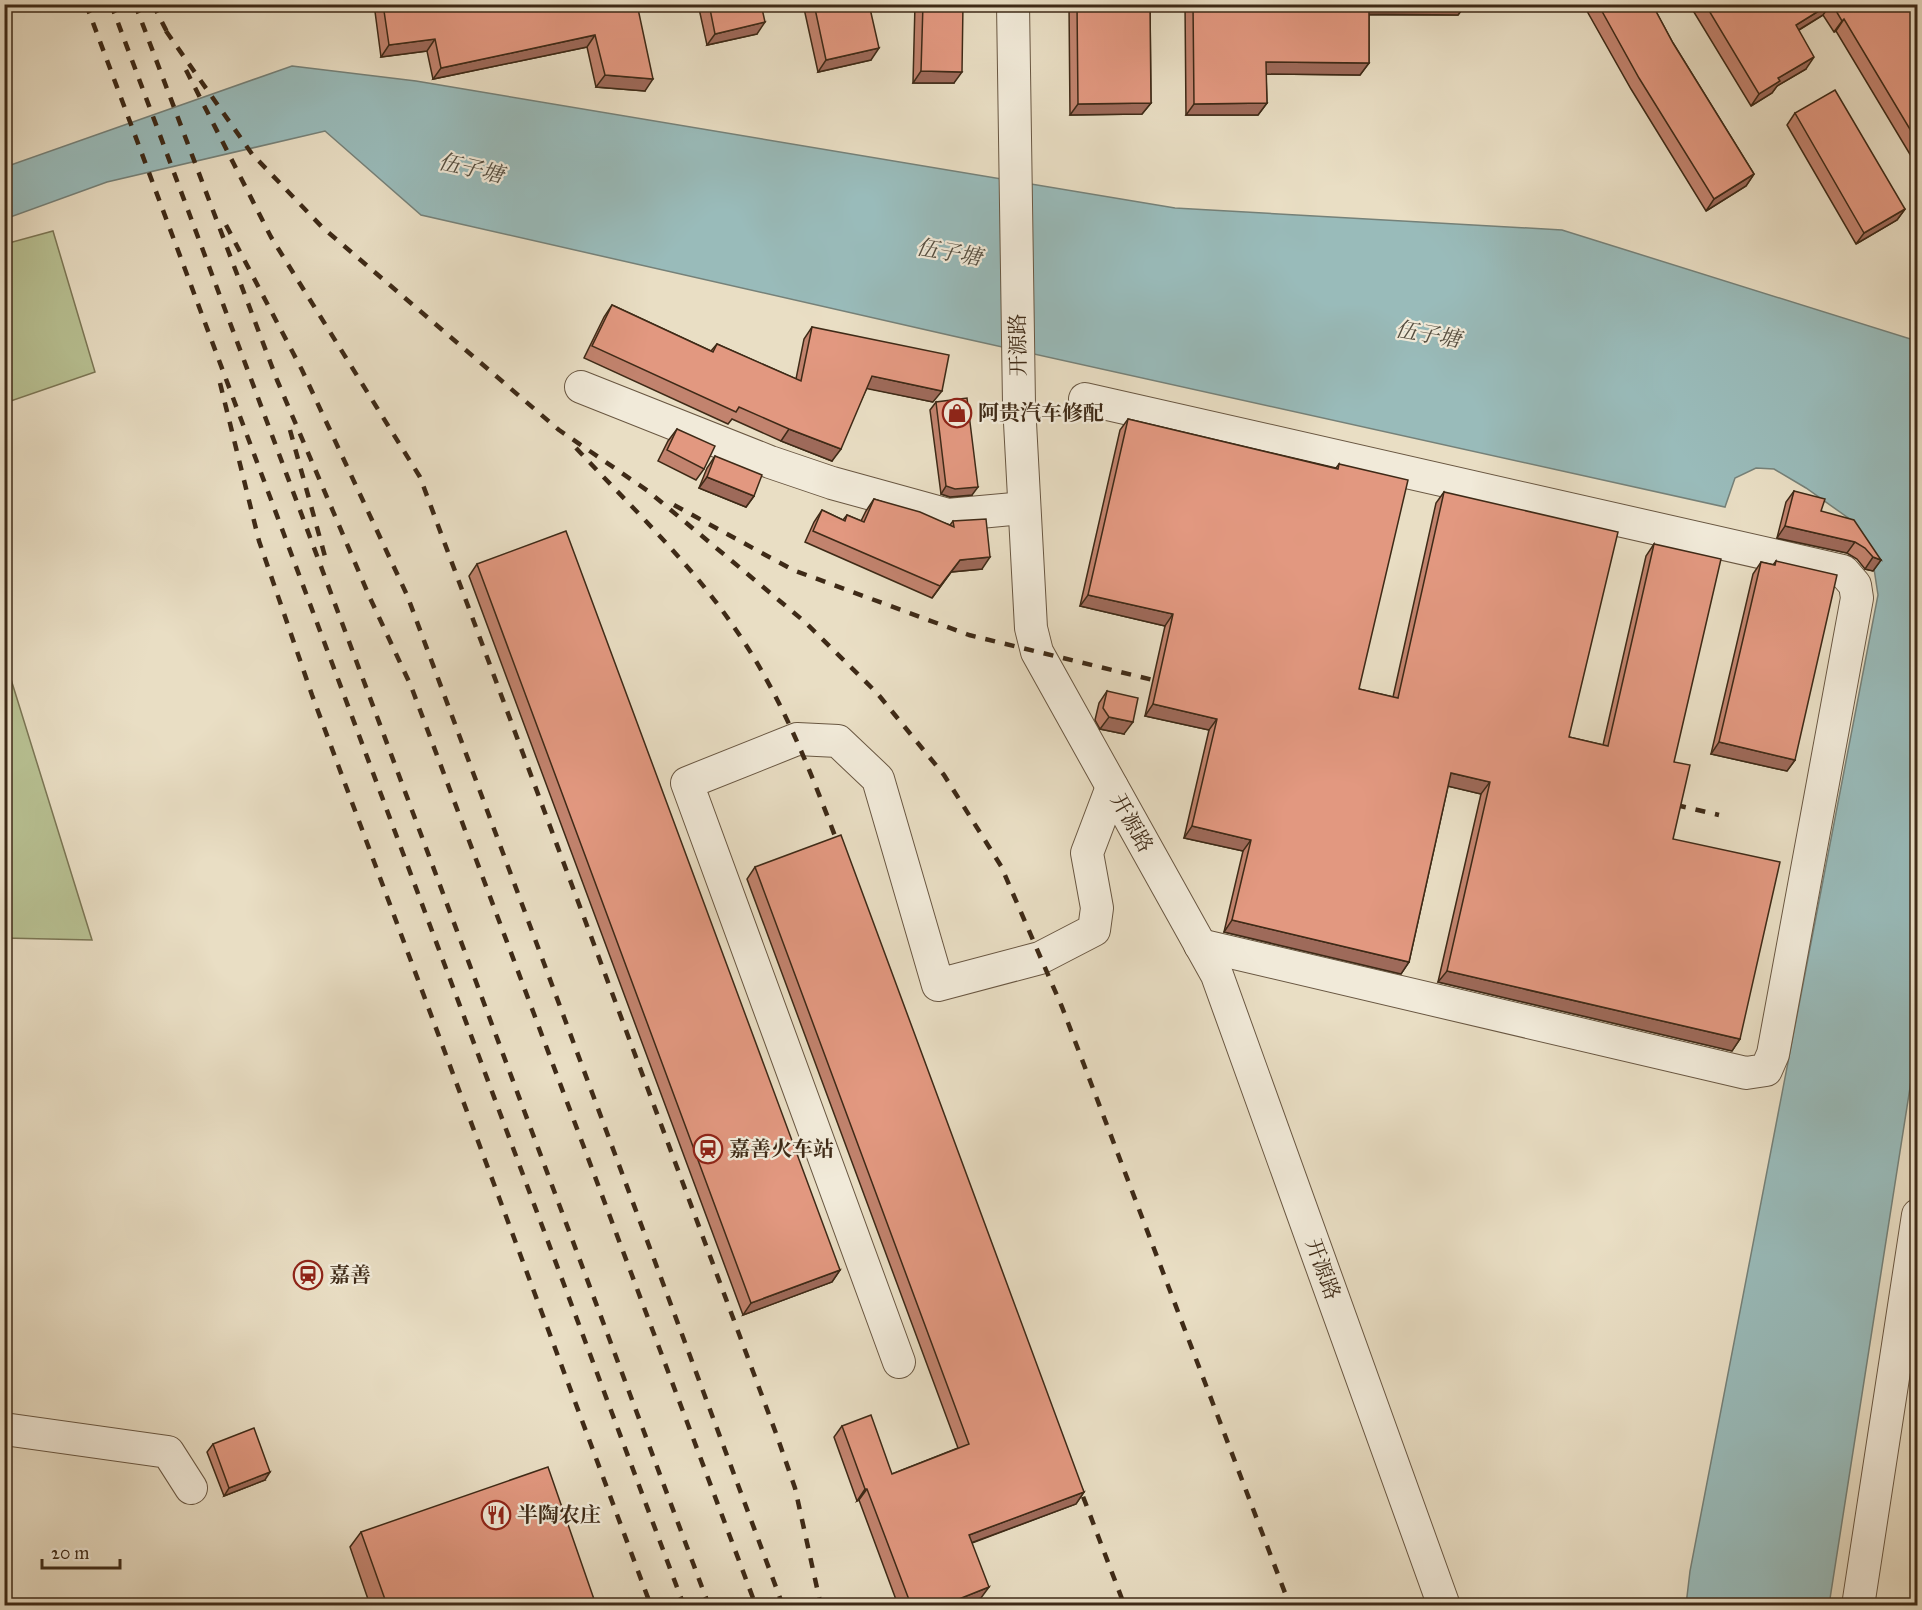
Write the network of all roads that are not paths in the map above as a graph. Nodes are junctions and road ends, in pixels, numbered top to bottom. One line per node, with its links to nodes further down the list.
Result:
1 (1013, 4): 4 (street, 开源路)
2 (581, 387): 4 (street)
3 (1085, 399): 6 (street)
4 (1024, 508): 5 (street, 开源路)
5 (1112, 787): 6 (street, 开源路); 8 (street)
6 (1200, 945): 11 (street, 开源路)
7 (1917, 1215): 12 (street)
8 (899, 1362)
9 (4, 1429): 10 (street)
10 (191, 1488)
11 (1444, 1605)
12 (1858, 1605)

